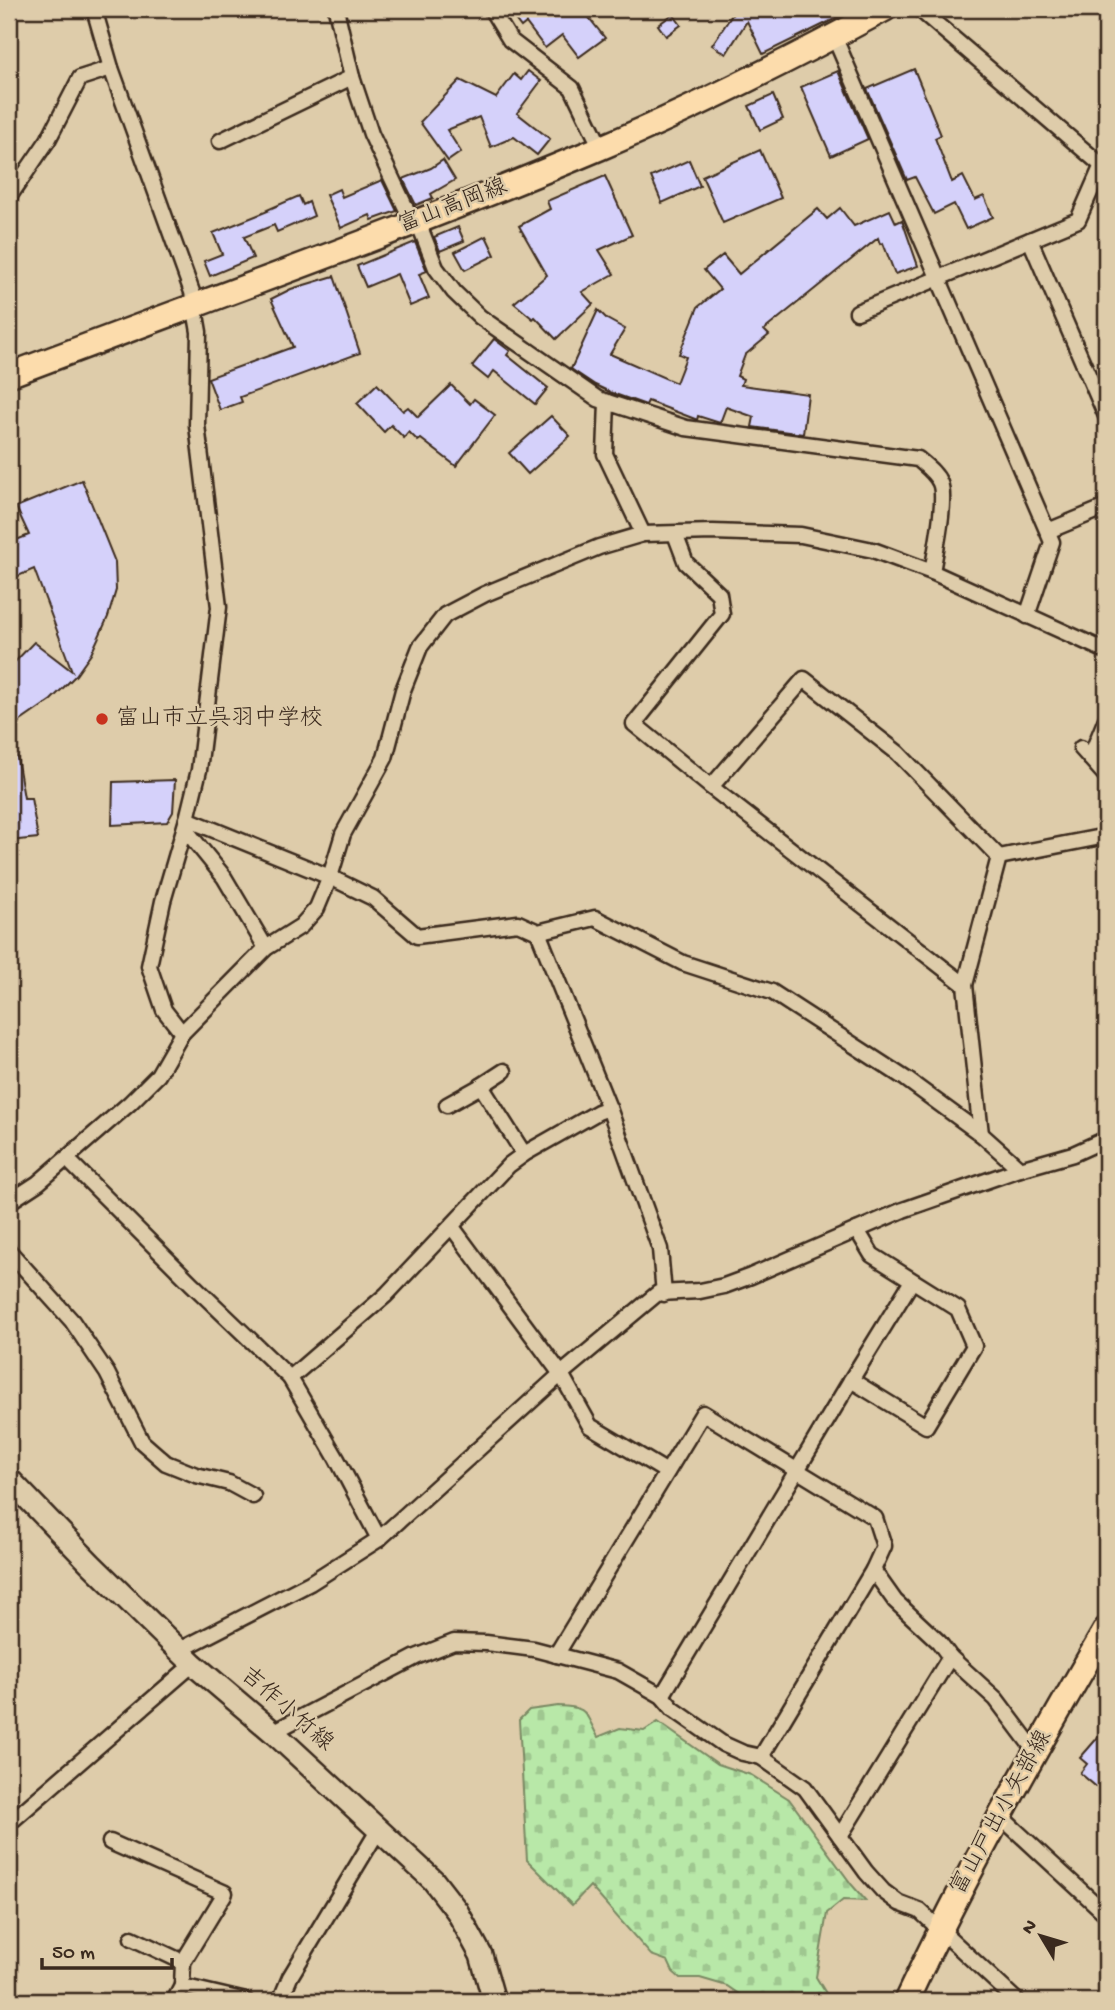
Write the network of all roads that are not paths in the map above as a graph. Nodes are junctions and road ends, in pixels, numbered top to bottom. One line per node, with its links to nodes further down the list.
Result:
1 (94, 9): 7 (street)
2 (336, 9): 8 (street)
3 (491, 9): 10 (street)
4 (884, 9): 6 (main road, 富山高岡線)
5 (919, 9): 11 (street)
6 (835, 36): 10 (main road, 富山高岡線); 15 (street)
7 (111, 68): 12 (street); 16 (street)
8 (352, 77): 9 (street); 13 (street)
9 (220, 141)
10 (601, 148): 13 (main road, 富山高岡線)
11 (1104, 167): 14 (street)
12 (9, 197)
13 (416, 222): 16 (main road, 富山高岡線); 19 (street)
14 (1030, 240): 15 (street); 20 (street)
15 (940, 278): 17 (street); 22 (street)
16 (194, 306): 18 (main road, 富山高岡線); 31 (street)
17 (857, 312)
18 (9, 375)
19 (607, 402): 23 (street); 25 (street)
20 (1106, 416)
21 (1106, 507): 22 (street)
22 (1048, 531): 26 (street)
23 (643, 534): 24 (street); 34 (street)
24 (675, 534): 25 (street); 30 (street)
25 (932, 572): 26 (street)
26 (1027, 616): 27 (street)
27 (1106, 651)
28 (1106, 719): 29 (street)
29 (1106, 776)
30 (711, 787): 33 (street); 37 (street)
31 (186, 824): 34 (street); 36 (street); 38 (street)
32 (1106, 836): 33 (street)
33 (999, 857): 37 (street)
34 (330, 877): 35 (street); 36 (street)
35 (538, 932): 42 (street); 43 (street)
36 (266, 948): 38 (street)
37 (965, 985): 43 (street)
38 (182, 1033): 46 (street)
39 (504, 1071): 40 (street)
40 (481, 1086): 41 (street); 45 (street)
41 (447, 1105)
42 (609, 1108): 45 (street); 53 (street)
43 (981, 1134): 47 (street)
44 (1106, 1139): 47 (street)
45 (524, 1154): 49 (street)
46 (67, 1159): 48 (street); 55 (street)
47 (1020, 1169): 50 (street)
48 (11, 1196)
49 (452, 1227): 54 (street); 55 (street)
50 (857, 1230): 52 (street); 53 (street)
51 (9, 1251): 60 (street)
52 (912, 1281): 56 (street); 56 (street)
53 (664, 1294): 54 (street)
54 (561, 1374): 58 (street); 61 (street)
55 (290, 1378): 61 (street)
56 (851, 1380): 57 (street)
57 (797, 1470): 58 (street); 62 (street); 67 (street)
58 (667, 1472): 64 (street)
59 (9, 1479): 65 (main road, 吉作小竹線)
60 (253, 1496)
61 (379, 1539): 65 (street)
62 (873, 1570): 66 (street); 70 (street)
63 (1106, 1629): 69 (main road, 富山戸出小矢部線)
64 (556, 1655): 67 (street); 68 (street)
65 (187, 1657): 68 (main road, 吉作小竹線); 72 (street)
66 (950, 1657): 69 (street); 74 (street)
67 (662, 1696): 70 (street)
68 (273, 1732): 73 (main road, 吉作小竹線)
69 (1035, 1751): 71 (main road, 富山戸出小矢部線)
70 (761, 1757): 74 (street)
71 (999, 1815): 76 (street); 77 (main road, 富山戸出小矢部線)
72 (9, 1820)
73 (379, 1829): 83 (street); 84 (main road, 吉作小竹線)
74 (840, 1836): 77 (street)
75 (110, 1842): 79 (street)
76 (1106, 1914)
77 (939, 1929): 85 (main road, 富山戸出小矢部線); 86 (street)
78 (132, 1938): 79 (street)
79 (183, 1962): 80 (street)
80 (183, 1986): 81 (street); 82 (street)
81 (174, 2001)
82 (246, 2001)
83 (280, 2001)
84 (494, 2001)
85 (906, 2001)
86 (1017, 2001)

